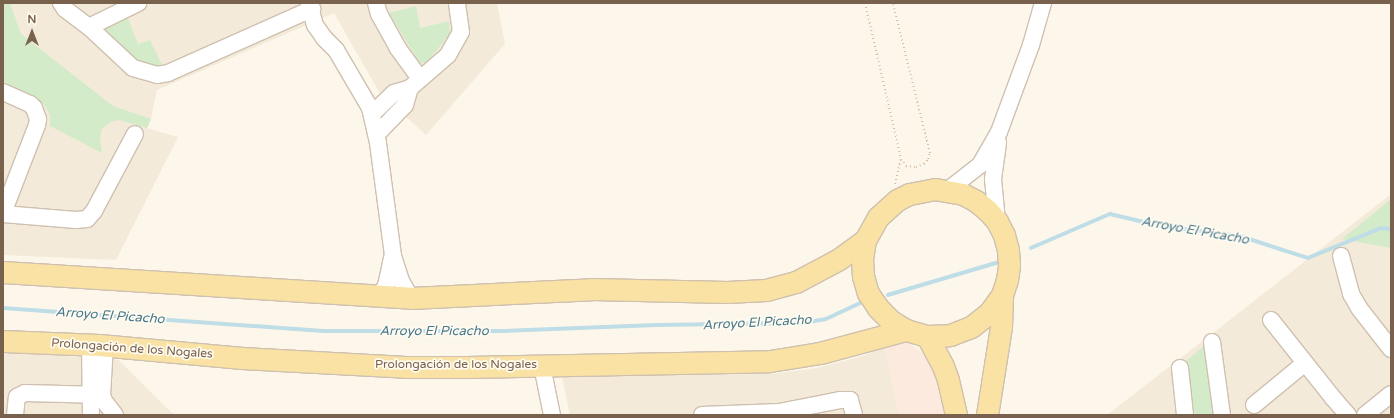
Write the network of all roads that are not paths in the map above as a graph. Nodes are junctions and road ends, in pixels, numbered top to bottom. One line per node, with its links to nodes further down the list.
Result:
1 (61, 3): 7 (street)
2 (138, 3): 7 (street)
3 (376, 3): 8 (street)
4 (457, 3): 8 (street)
5 (1043, 3): 11 (street)
6 (310, 6): 7 (street); 10 (street)
7 (88, 27)
8 (415, 83): 10 (street); 13 (street)
9 (3, 92): 15 (street)
10 (372, 114): 13 (street)
11 (999, 132): 14 (street); 16 (street)
12 (135, 134): 15 (street)
13 (377, 134): 18 (street)
14 (948, 190): 16 (main road); 17 (main road)
15 (3, 213)
16 (997, 221): 21 (main road)
17 (865, 240): 23 (main road); 25 (main road)
18 (393, 256): 22 (street); 23 (street)
19 (1341, 256): 30 (street)
20 (3, 272): 22 (main road)
21 (1002, 295): 26 (main road); 45 (main road)
22 (378, 297): 23 (main road)
23 (411, 298)
24 (1271, 320): 31 (street)
25 (906, 330): 26 (main road); 32 (main road, Prolongación de los Nogales)
26 (927, 336): 44 (main road)
27 (3, 340): 29 (main road, Prolongación de los Nogales)
28 (1212, 342): 46 (street)
29 (98, 345): 32 (main road, Prolongación de los Nogales); 35 (street)
30 (1391, 349)
31 (1305, 363): 36 (street); 47 (street)
32 (542, 366): 41 (street)
33 (1180, 368): 37 (street)
34 (1391, 394): 48 (street)
35 (96, 395): 38 (street); 39 (street); 40 (street)
36 (1254, 405)
37 (1181, 412)
38 (15, 415)
39 (91, 415)
40 (115, 415)
41 (552, 415)
42 (702, 415): 43 (street)
43 (854, 415)
44 (956, 415)
45 (988, 415)
46 (1222, 415)
47 (1348, 415)
48 (1365, 415)

